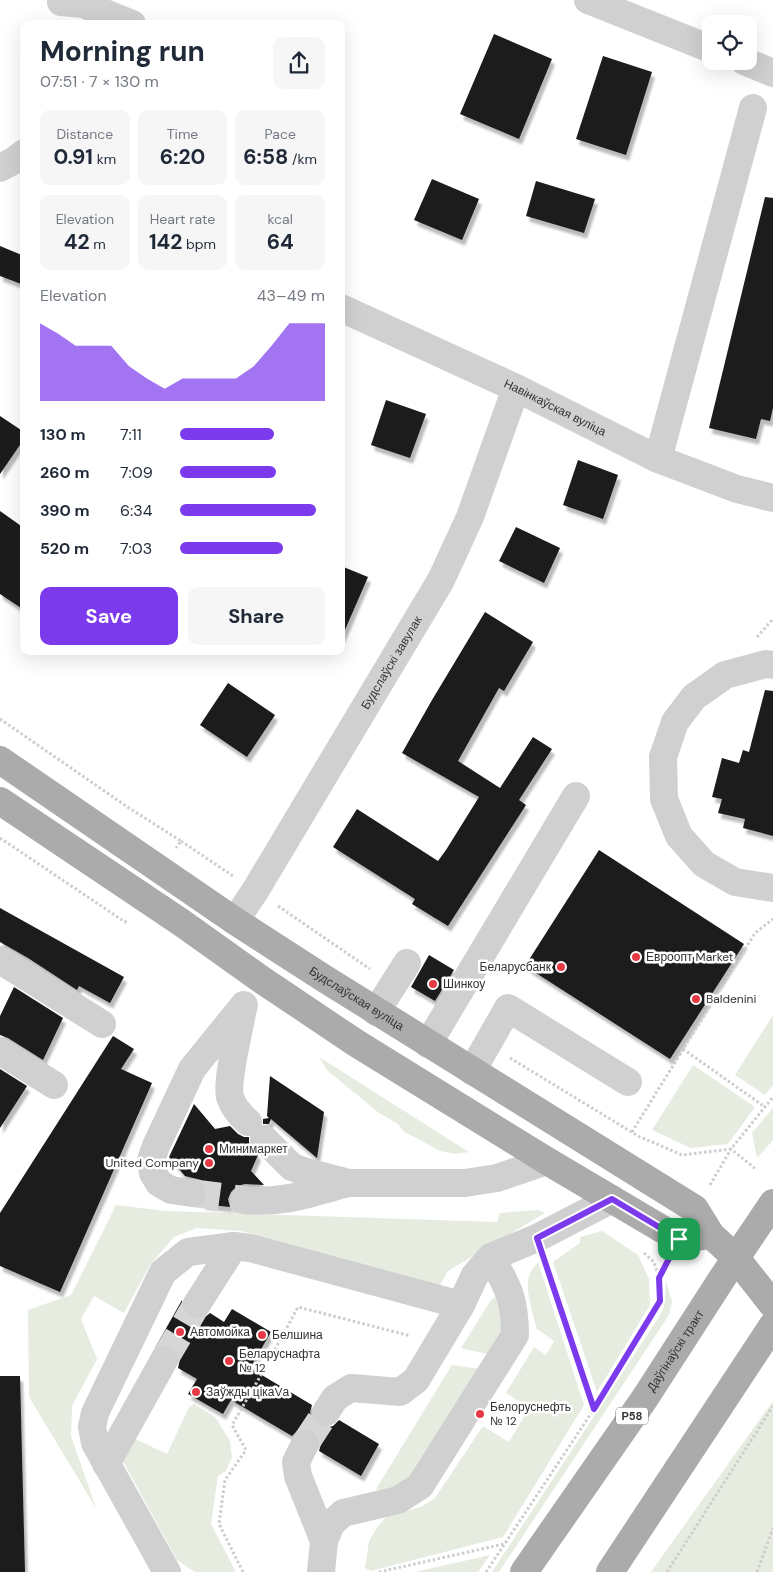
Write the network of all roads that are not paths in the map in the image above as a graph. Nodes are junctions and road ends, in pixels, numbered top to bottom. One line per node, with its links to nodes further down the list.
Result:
1 (588, 0): 4 (street)
2 (62, 9): 3 (street)
3 (122, 20)
4 (702, 45)
5 (757, 66): 6 (street)
6 (773, 73)
7 (753, 108): 13 (street)
8 (20, 156): 9 (street)
9 (0, 170): 10 (street)
10 (20, 178)
11 (345, 310): 12 (street, Навінкаўская вуліца)
12 (516, 388): 13 (street, Навінкаўская вуліца); 20 (street, Будслаўскі завулак)
13 (658, 459): 14 (street, Навінкаўская вуліца)
14 (773, 498)
15 (773, 665): 19 (street)
16 (0, 760): 20 (main road, Будслаўская вуліца)
17 (576, 796): 27 (street)
18 (0, 801): 23 (main road)
19 (773, 888)
20 (236, 921): 25 (main road, Будслаўская вуліца)
21 (0, 960): 26 (street)
22 (407, 963): 25 (street)
23 (262, 980): 24 (street); 32 (main road)
24 (244, 1005): 33 (street); 34 (street)
25 (376, 1012): 27 (main road, Будслаўская вуліца)
26 (102, 1024)
27 (428, 1044): 29 (main road, Будслаўская вуліца)
28 (0, 1051): 31 (street)
29 (472, 1071): 30 (street); 38 (main road, Будслаўская вуліца)
30 (628, 1082)
31 (54, 1086)
32 (546, 1161): 33 (street); 35 (main road)
33 (349, 1183): 36 (street)
34 (192, 1193)
35 (612, 1199): 38 (main road); 40 (street)
36 (244, 1200)
37 (773, 1203): 41 (main road, Даўгінаўскі тракт / Р58)
38 (711, 1235): 41 (main road, Будслаўская вуліца)
39 (234, 1246): 42 (street); 43 (street); 49 (street)
40 (491, 1257): 43 (street); 50 (street)
41 (736, 1258): 44 (main road, Будслаўская вуліца); 53 (main road, Даўгінаўскі тракт / Р58)
42 (197, 1304)
43 (461, 1305): 47 (street)
44 (773, 1305)
45 (773, 1325): 54 (main road)
46 (164, 1360): 49 (street)
47 (326, 1412)
48 (306, 1444): 50 (street)
49 (106, 1464): 51 (street)
50 (324, 1541): 52 (street)
51 (167, 1572)
52 (321, 1572)
53 (524, 1572)
54 (610, 1572)

